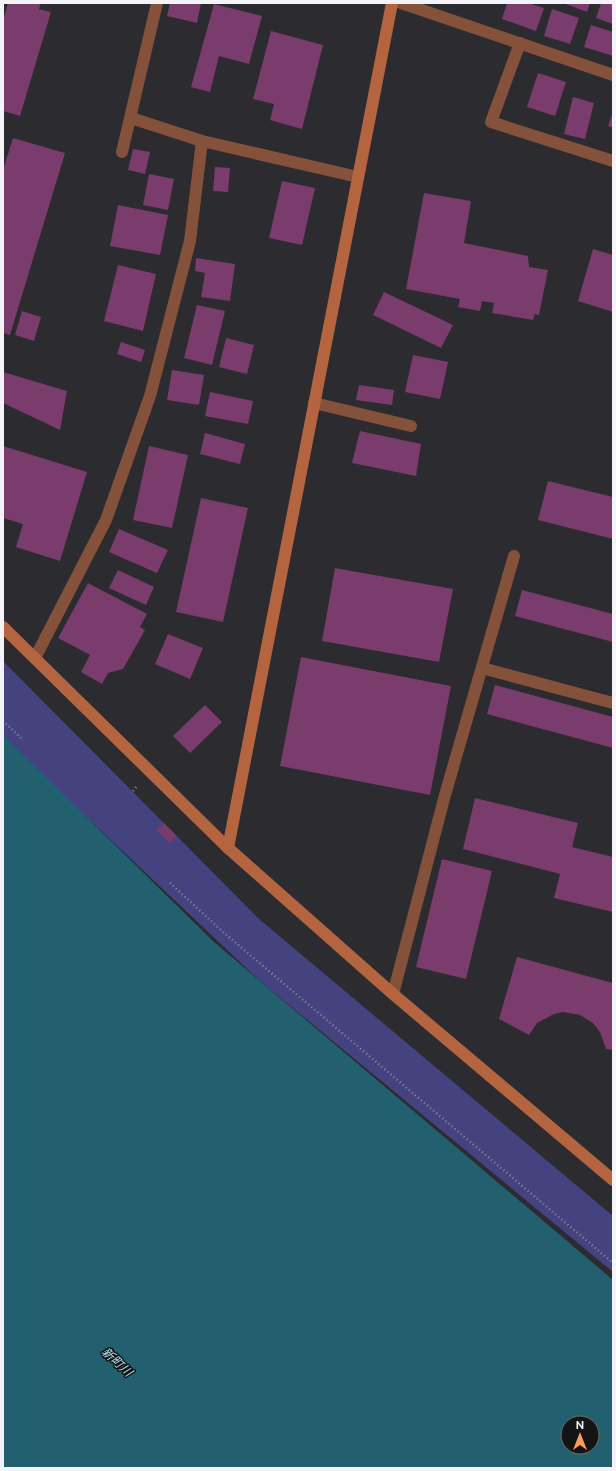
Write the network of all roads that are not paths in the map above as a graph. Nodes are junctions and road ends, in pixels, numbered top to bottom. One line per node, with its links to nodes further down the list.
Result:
1 (157, 3): 6 (street)
2 (392, 3): 10 (street)
3 (400, 3): 4 (street)
4 (520, 43): 5 (street); 9 (street)
5 (613, 75)
6 (131, 118): 7 (street); 8 (street)
7 (202, 141): 10 (street); 15 (street)
8 (122, 152)
9 (613, 161)
10 (358, 177): 11 (street)
11 (314, 403): 12 (street); 18 (street)
12 (411, 426)
13 (514, 556): 16 (street)
14 (3, 627): 15 (street)
15 (35, 658): 18 (street)
16 (482, 668): 17 (street); 19 (street)
17 (613, 703)
18 (228, 848): 19 (street)
19 (393, 994): 20 (street)
20 (613, 1180)

